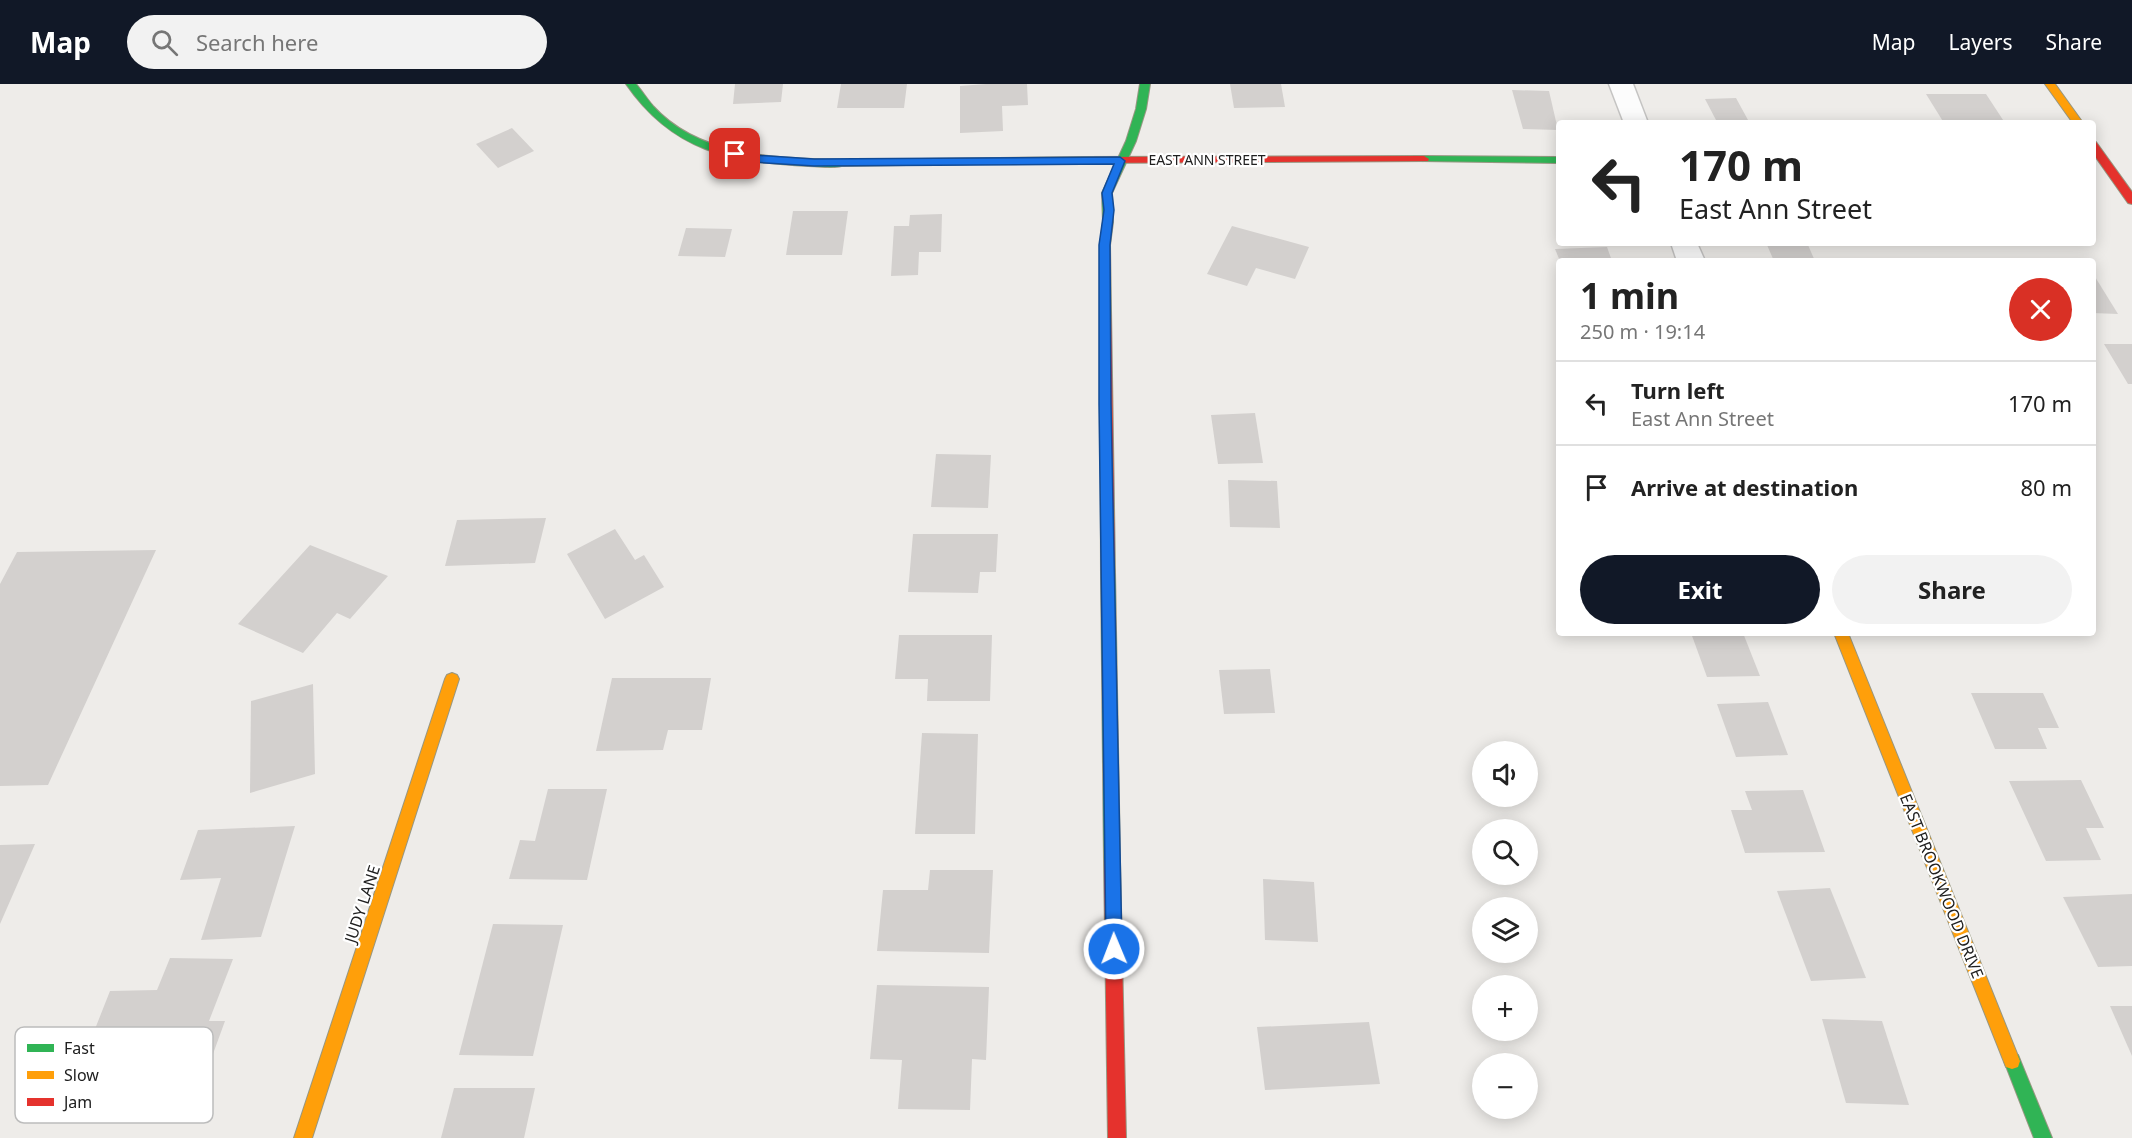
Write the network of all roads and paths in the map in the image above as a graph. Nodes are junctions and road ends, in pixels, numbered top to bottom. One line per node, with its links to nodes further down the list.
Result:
1 (631, 84): 9 (street, EAST ANN STREET)
2 (1145, 84): 9 (street)
3 (1621, 84): 5 (street)
4 (2050, 84): 6 (street)
5 (1635, 120)
6 (2076, 120)
7 (2096, 150): 10 (street)
8 (1556, 160): 9 (street, EAST ANN STREET)
9 (1120, 161): 14 (street)
10 (2132, 200)
11 (1841, 636): 15 (street, EAST BROOKWOOD DRIVE)
12 (452, 679): 13 (street, JUDY LANE)
13 (303, 1138)
14 (1117, 1138)
15 (2043, 1138)

